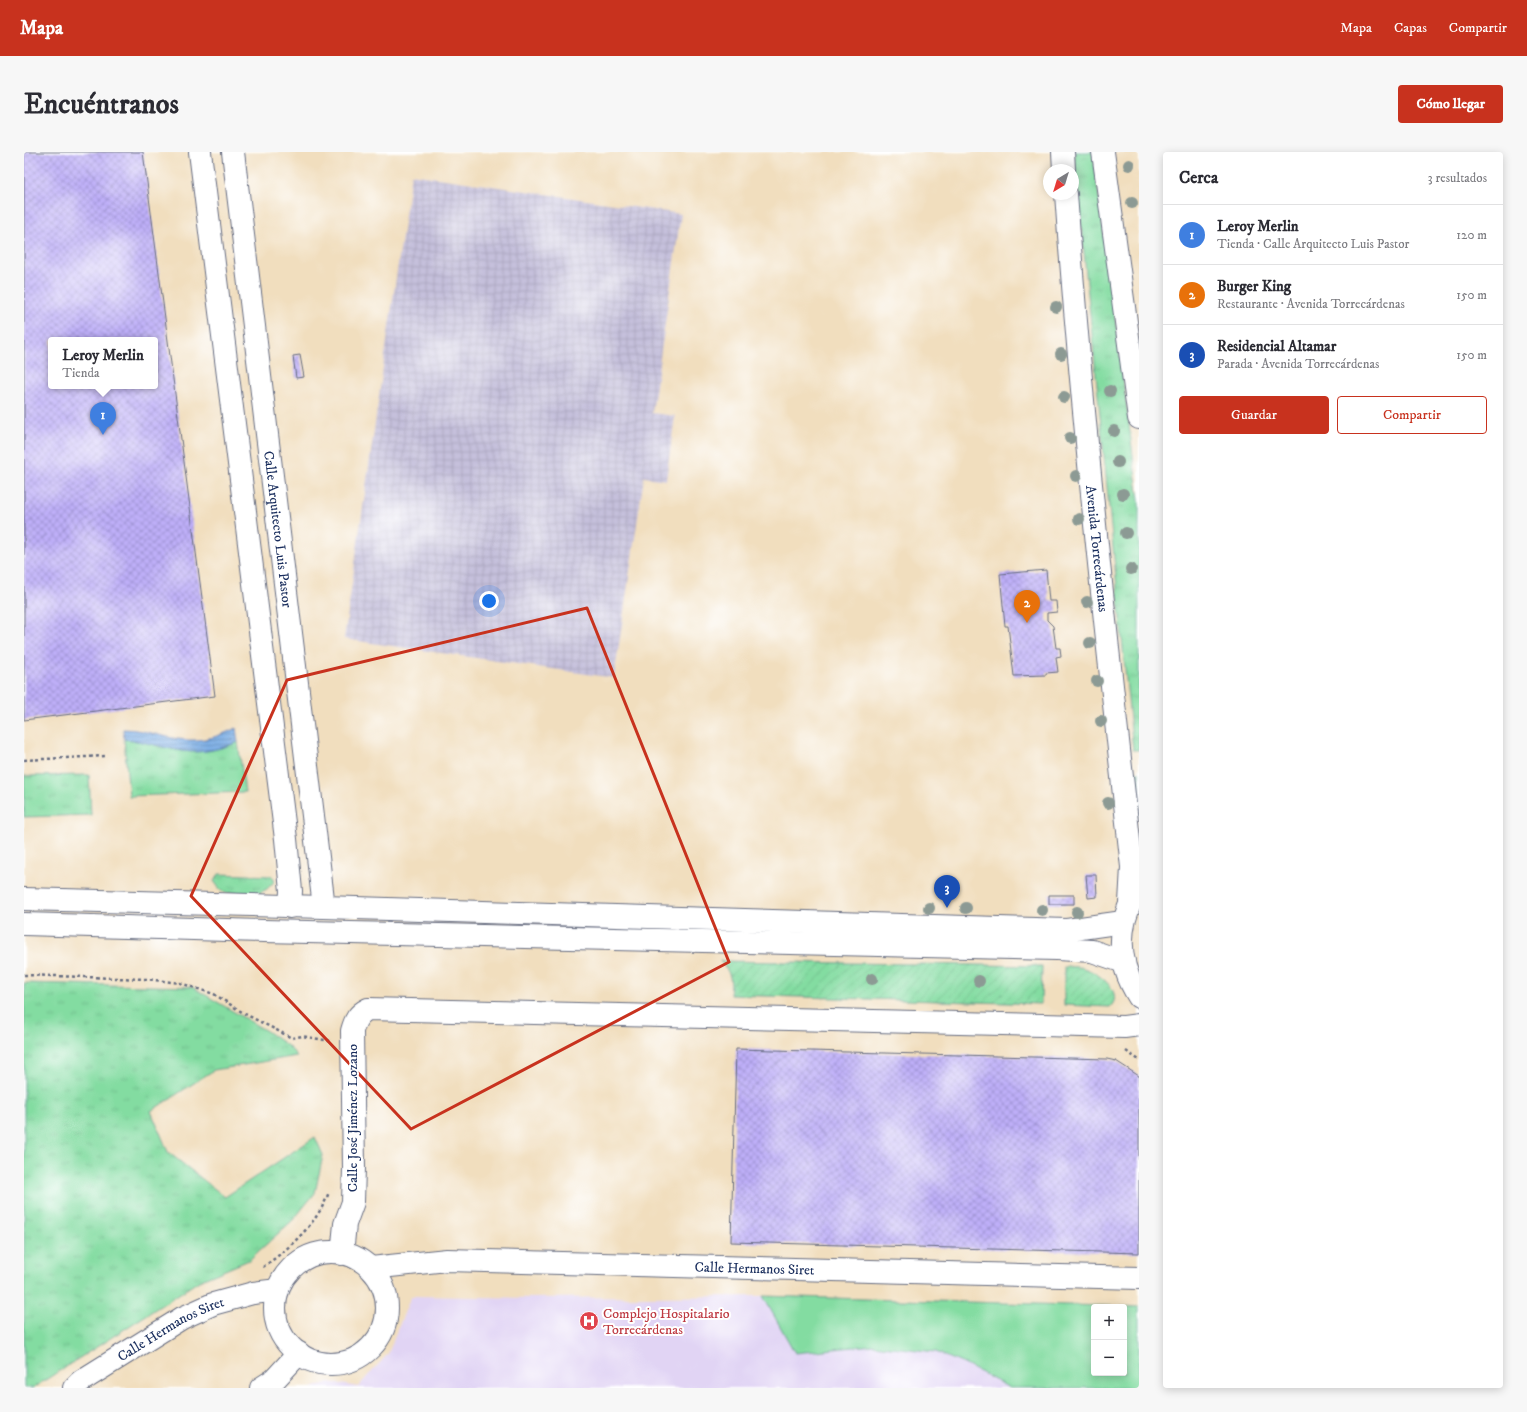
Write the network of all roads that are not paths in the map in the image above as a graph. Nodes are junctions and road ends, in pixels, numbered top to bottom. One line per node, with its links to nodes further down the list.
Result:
1 (200, 152): 10 (street)
2 (233, 152): 11 (street, Calle Arquitecto Luis Pastor)
3 (1063, 152): 5 (street)
4 (1103, 152): 7 (street)
5 (1064, 164)
6 (1066, 200): 9 (street, Avenida Torrecárdenas)
7 (1139, 418)
8 (24, 899): 10 (street)
9 (1131, 904): 11 (street); 13 (street, Avenida Torrecárdenas)
10 (290, 907): 11 (street)
11 (324, 907)
12 (24, 924): 13 (street)
13 (1124, 962): 14 (street, Avenida Torrecárdenas)
14 (1139, 997)
15 (1139, 1025): 16 (street, Calle José Jiménez Lozano)
16 (342, 1254): 17 (street); 19 (street)
17 (371, 1268): 18 (street, Calle Hermanos Siret); 20 (street)
18 (1139, 1278)
19 (278, 1290): 20 (street); 21 (street, Calle Hermanos Siret)
20 (299, 1354): 22 (street)
21 (74, 1388)
22 (261, 1388)

